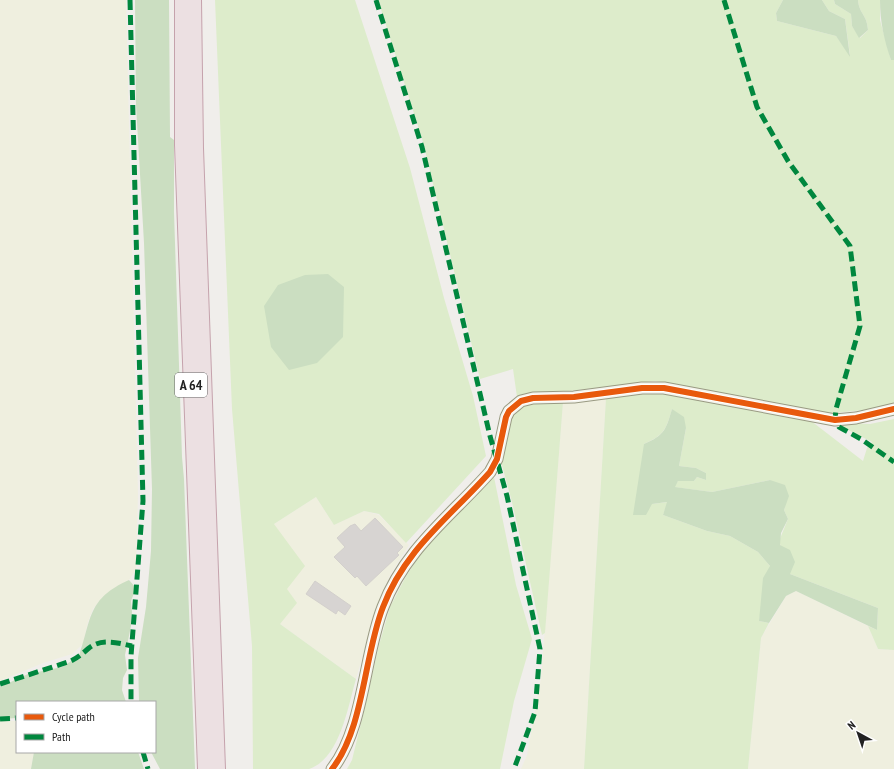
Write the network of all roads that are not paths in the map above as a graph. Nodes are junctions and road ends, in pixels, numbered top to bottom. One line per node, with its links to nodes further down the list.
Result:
1 (182, 0): 4 (highway, A 64)
2 (194, 0): 5 (highway, A 64)
3 (894, 409): 6 (street)
4 (205, 769)
5 (218, 769)
6 (332, 769)

